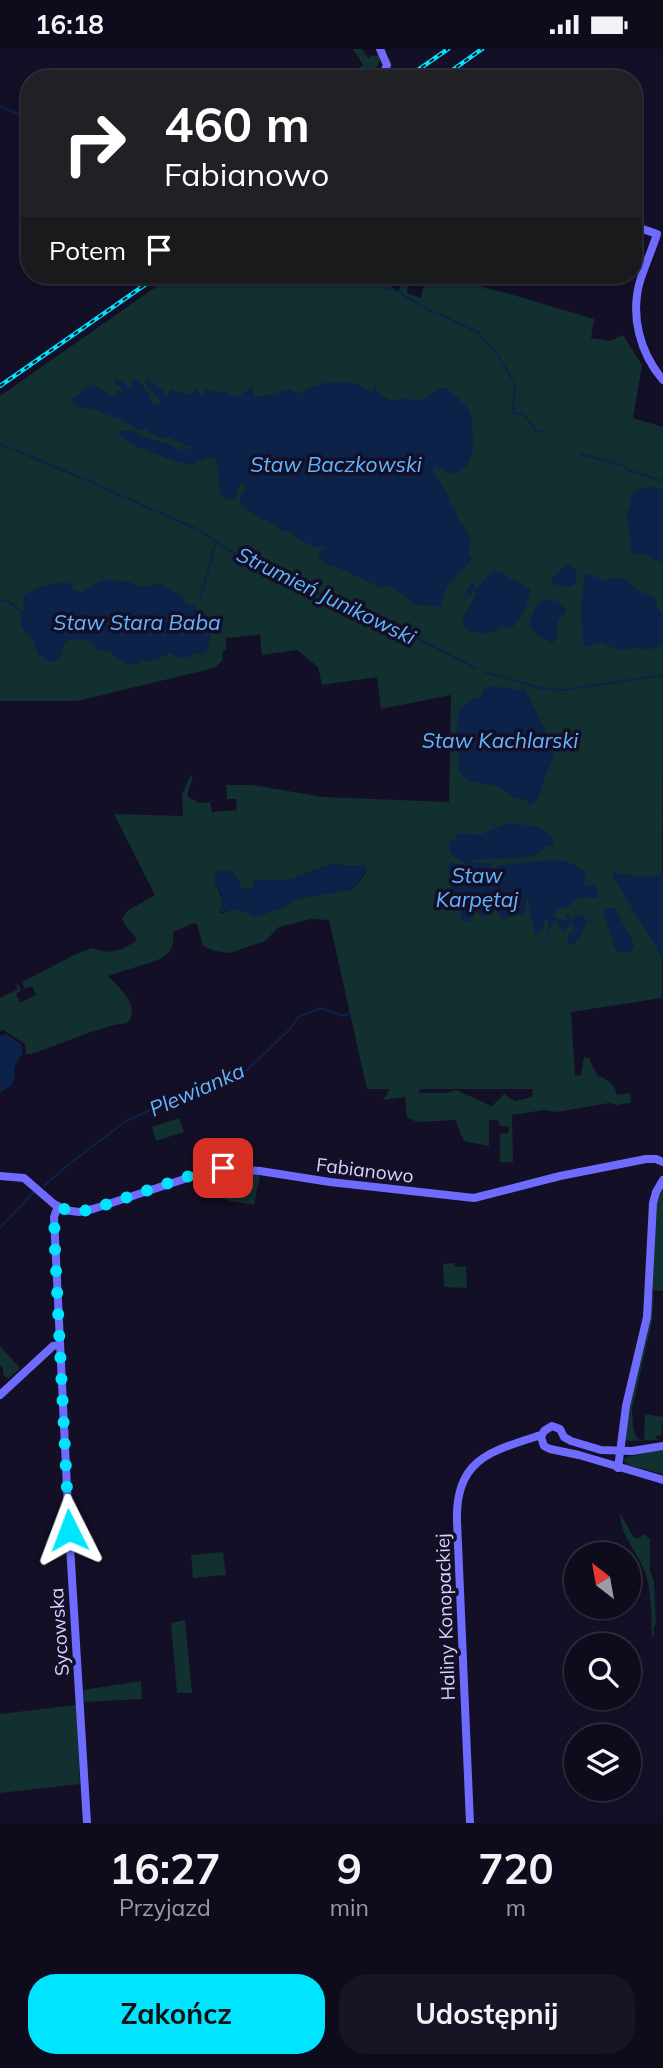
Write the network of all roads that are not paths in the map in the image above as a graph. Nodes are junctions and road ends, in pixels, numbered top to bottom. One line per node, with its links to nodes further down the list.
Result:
1 (380, 49): 2 (street)
2 (385, 70)
3 (642, 229): 4 (street)
4 (642, 277)
5 (640, 284): 6 (street)
6 (663, 380)
7 (663, 1163): 10 (street, Fabianowo)
8 (0, 1176): 10 (street)
9 (663, 1180): 16 (street)
10 (61, 1208): 11 (street, Sycowska)
11 (60, 1345): 12 (street); 20 (street, Sycowska)
12 (0, 1395)
13 (564, 1437): 14 (street); 16 (street); 17 (street)
14 (542, 1440): 17 (street); 21 (street, Haliny Konopackiej)
15 (663, 1445): 16 (street)
16 (621, 1447): 18 (street)
17 (555, 1449): 18 (street)
18 (618, 1468): 19 (street)
19 (663, 1480)
20 (87, 1823)
21 (470, 1823)

